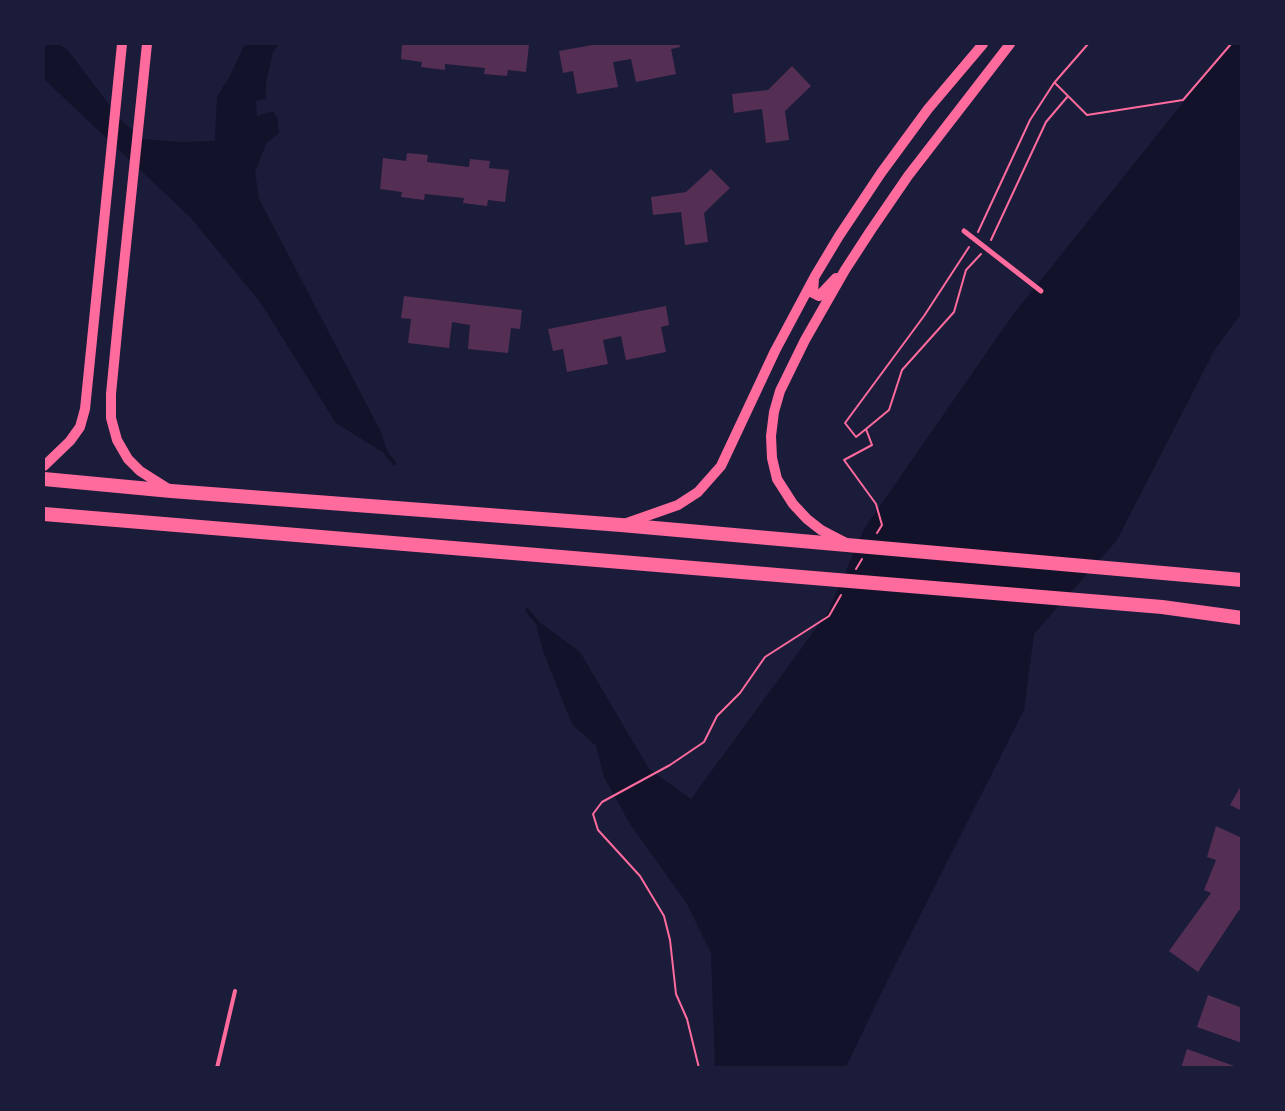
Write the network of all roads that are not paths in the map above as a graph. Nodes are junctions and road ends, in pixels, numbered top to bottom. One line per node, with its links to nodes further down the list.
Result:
1 (122, 44): 9 (main road)
2 (147, 44): 11 (main road)
3 (982, 44): 7 (main road)
4 (1010, 44): 6 (main road)
5 (964, 231): 8 (street)
6 (845, 270): 7 (main road); 14 (main road)
7 (815, 276): 13 (main road)
8 (1041, 291)
9 (44, 466)
10 (44, 479): 11 (highway)
11 (171, 491): 13 (highway)
12 (44, 514): 16 (highway)
13 (621, 525): 14 (highway)
14 (849, 545): 15 (highway)
15 (1242, 580)
16 (1242, 618)
17 (235, 991): 18 (lane)
18 (217, 1068)

